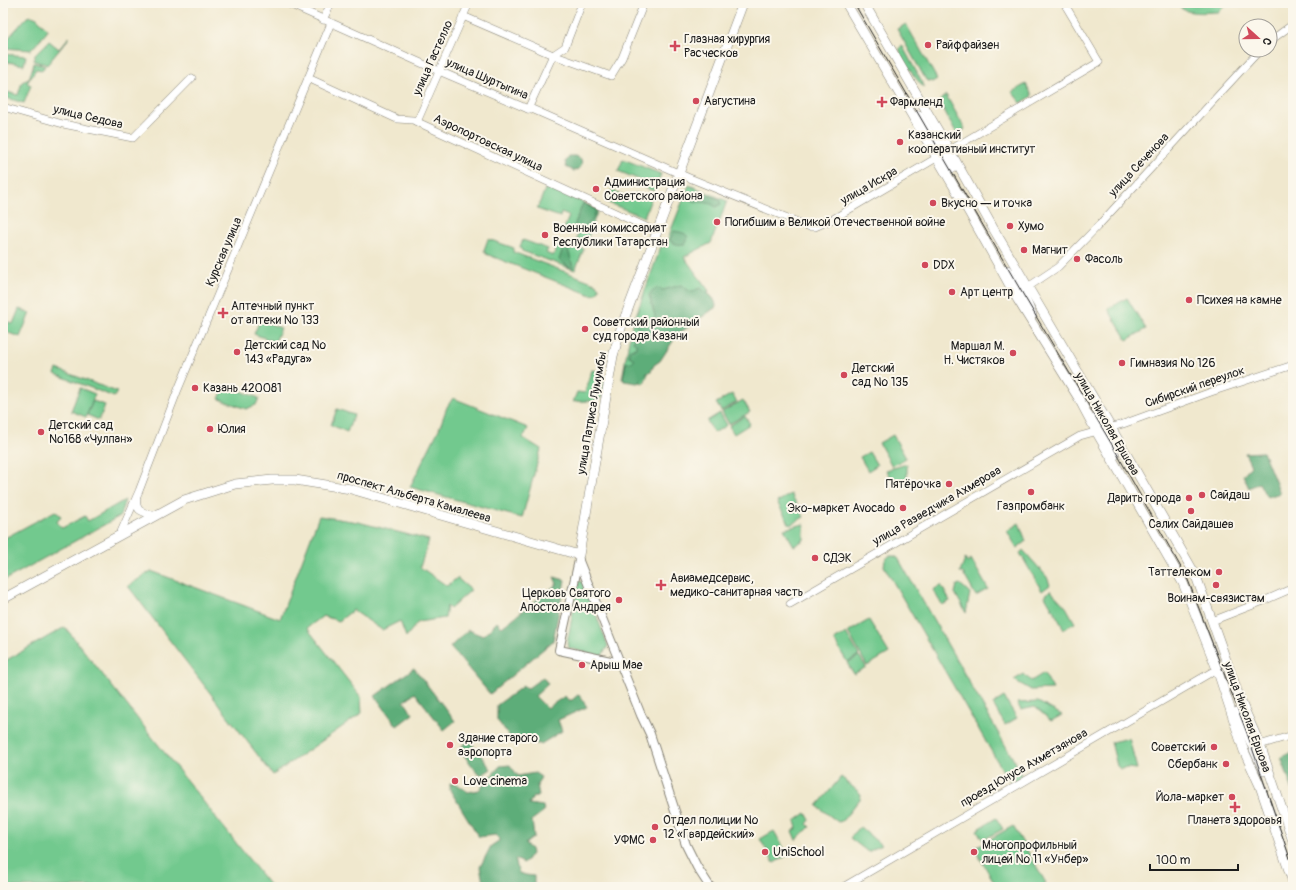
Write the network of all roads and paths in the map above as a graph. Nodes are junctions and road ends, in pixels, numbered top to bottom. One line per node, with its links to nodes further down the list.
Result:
1 (287, 3): 11 (street, улица Шуртыгина)
2 (331, 3): 11 (street)
3 (469, 3): 10 (street, улица Гастелло)
4 (582, 3): 15 (street)
5 (644, 3): 15 (street)
6 (743, 3): 24 (main road, улица Патриса Лумумбы)
7 (846, 3): 23 (main road, улица Николая Ершова)
8 (864, 3): 23 (main road, улица Николая Ершова)
9 (1064, 3): 23 (street, улица Искра)
10 (463, 16): 15 (street); 17 (street, улица Гастелло)
11 (323, 20): 12 (street, улица Шуртыгина)
12 (331, 23): 17 (street, улица Шуртыгина); 19 (street, Курская улица)
13 (1293, 29): 14 (street)
14 (1278, 35)
15 (553, 54): 21 (street)
16 (1253, 58): 27 (street, улица Сеченова)
17 (439, 71): 21 (street, улица Шуртыгина); 22 (street, улица Гастелло)
18 (192, 78): 20 (street, улица Седова)
19 (308, 78): 22 (street, Аэропортовская улица); 31 (street, Курская улица)
20 (3, 108)
21 (528, 109): 24 (street, улица Шуртыгина)
22 (417, 122): 26 (street, Аэропортовская улица)
23 (943, 154): 24 (street, улица Искра); 25 (main road, улица Николая Ершова); 30 (main road, улица Николая Ершова)
24 (680, 174): 26 (main road, улица Патриса Лумумбы)
25 (992, 228): 27 (main road, улица Николая Ершова); 28 (main road)
26 (657, 232): 34 (main road, улица Патриса Лумумбы)
27 (1028, 287): 28 (main road, улица Николая Ершова)
28 (1070, 359): 30 (main road)
29 (1293, 365): 30 (street, Сибирский переулок)
30 (1103, 429): 37 (street, улица Разведчика Ахмерова); 38 (main road, улица Николая Ершова); 42 (main road, улица Николая Ершова)
31 (139, 491): 32 (street, Курская улица); 33 (street, Курская улица)
32 (153, 515): 33 (main road, проспект Альберта Камалеева); 34 (main road, проспект Альберта Камалеева)
33 (120, 534): 36 (main road, проспект Альберта Камалеева)
34 (579, 558): 39 (street); 40 (street, улица Патриса Лумумбы)
35 (1293, 588): 38 (street)
36 (3, 599)
37 (790, 604)
38 (1212, 621): 44 (main road, улица Николая Ершова)
39 (612, 646): 40 (street); 41 (street)
40 (600, 659): 41 (street, улица Патриса Лумумбы)
41 (620, 663): 48 (street)
42 (1217, 669): 44 (main road, улица Николая Ершова); 49 (street, проезд Юнуса Ахметзянова)
43 (1293, 735): 44 (street)
44 (1253, 748): 45 (main road, улица Николая Ершова); 46 (main road); 47 (main road, улица Николая Ершова)
45 (1293, 841)
46 (1293, 846)
47 (1293, 882)
48 (710, 887)
49 (843, 887)

